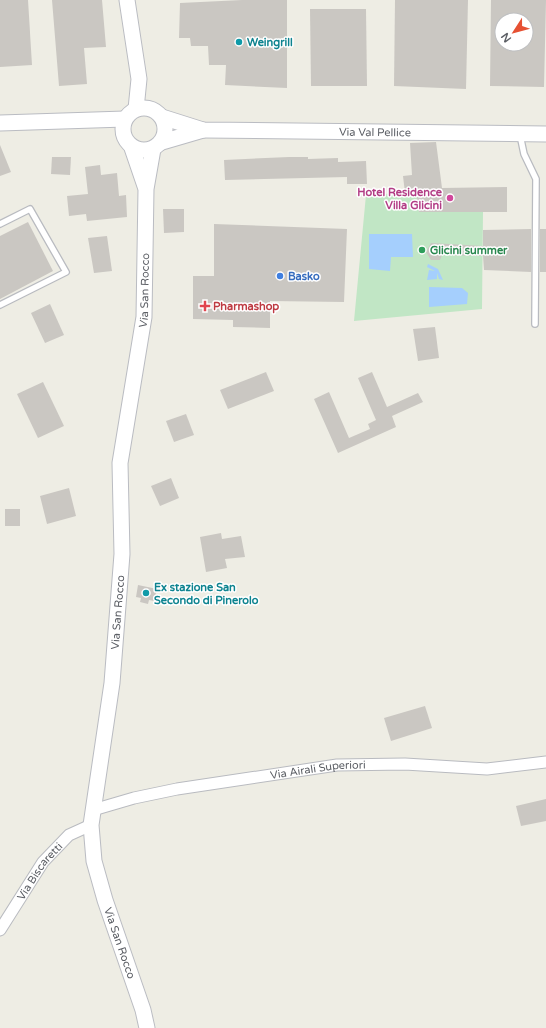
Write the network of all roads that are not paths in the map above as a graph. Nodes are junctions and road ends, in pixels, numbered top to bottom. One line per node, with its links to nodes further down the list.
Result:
1 (127, 0): 2 (street)
2 (139, 79): 3 (street); 4 (street)
3 (136, 109): 4 (street); 5 (street)
4 (158, 113): 8 (street); 12 (street)
5 (125, 119): 6 (street); 11 (street)
6 (88, 122): 7 (street); 11 (street)
7 (0, 123)
8 (203, 130): 9 (street, Via Val Pellice); 12 (street)
9 (520, 134): 10 (street, Via Val Pellice); 16 (lane)
10 (546, 134)
11 (128, 142): 12 (street); 13 (street, Via San Rocco)
12 (157, 146): 13 (street, Via San Rocco)
13 (146, 189): 18 (street, Via San Rocco)
14 (0, 224): 15 (lane)
15 (0, 305)
16 (535, 324)
17 (546, 762): 18 (street, Via Airali Superiori)
18 (93, 810): 19 (street, Via San Rocco)
19 (91, 825): 20 (street, Via Biscaretti); 21 (street, Via San Rocco)
20 (0, 930)
21 (147, 1028)

